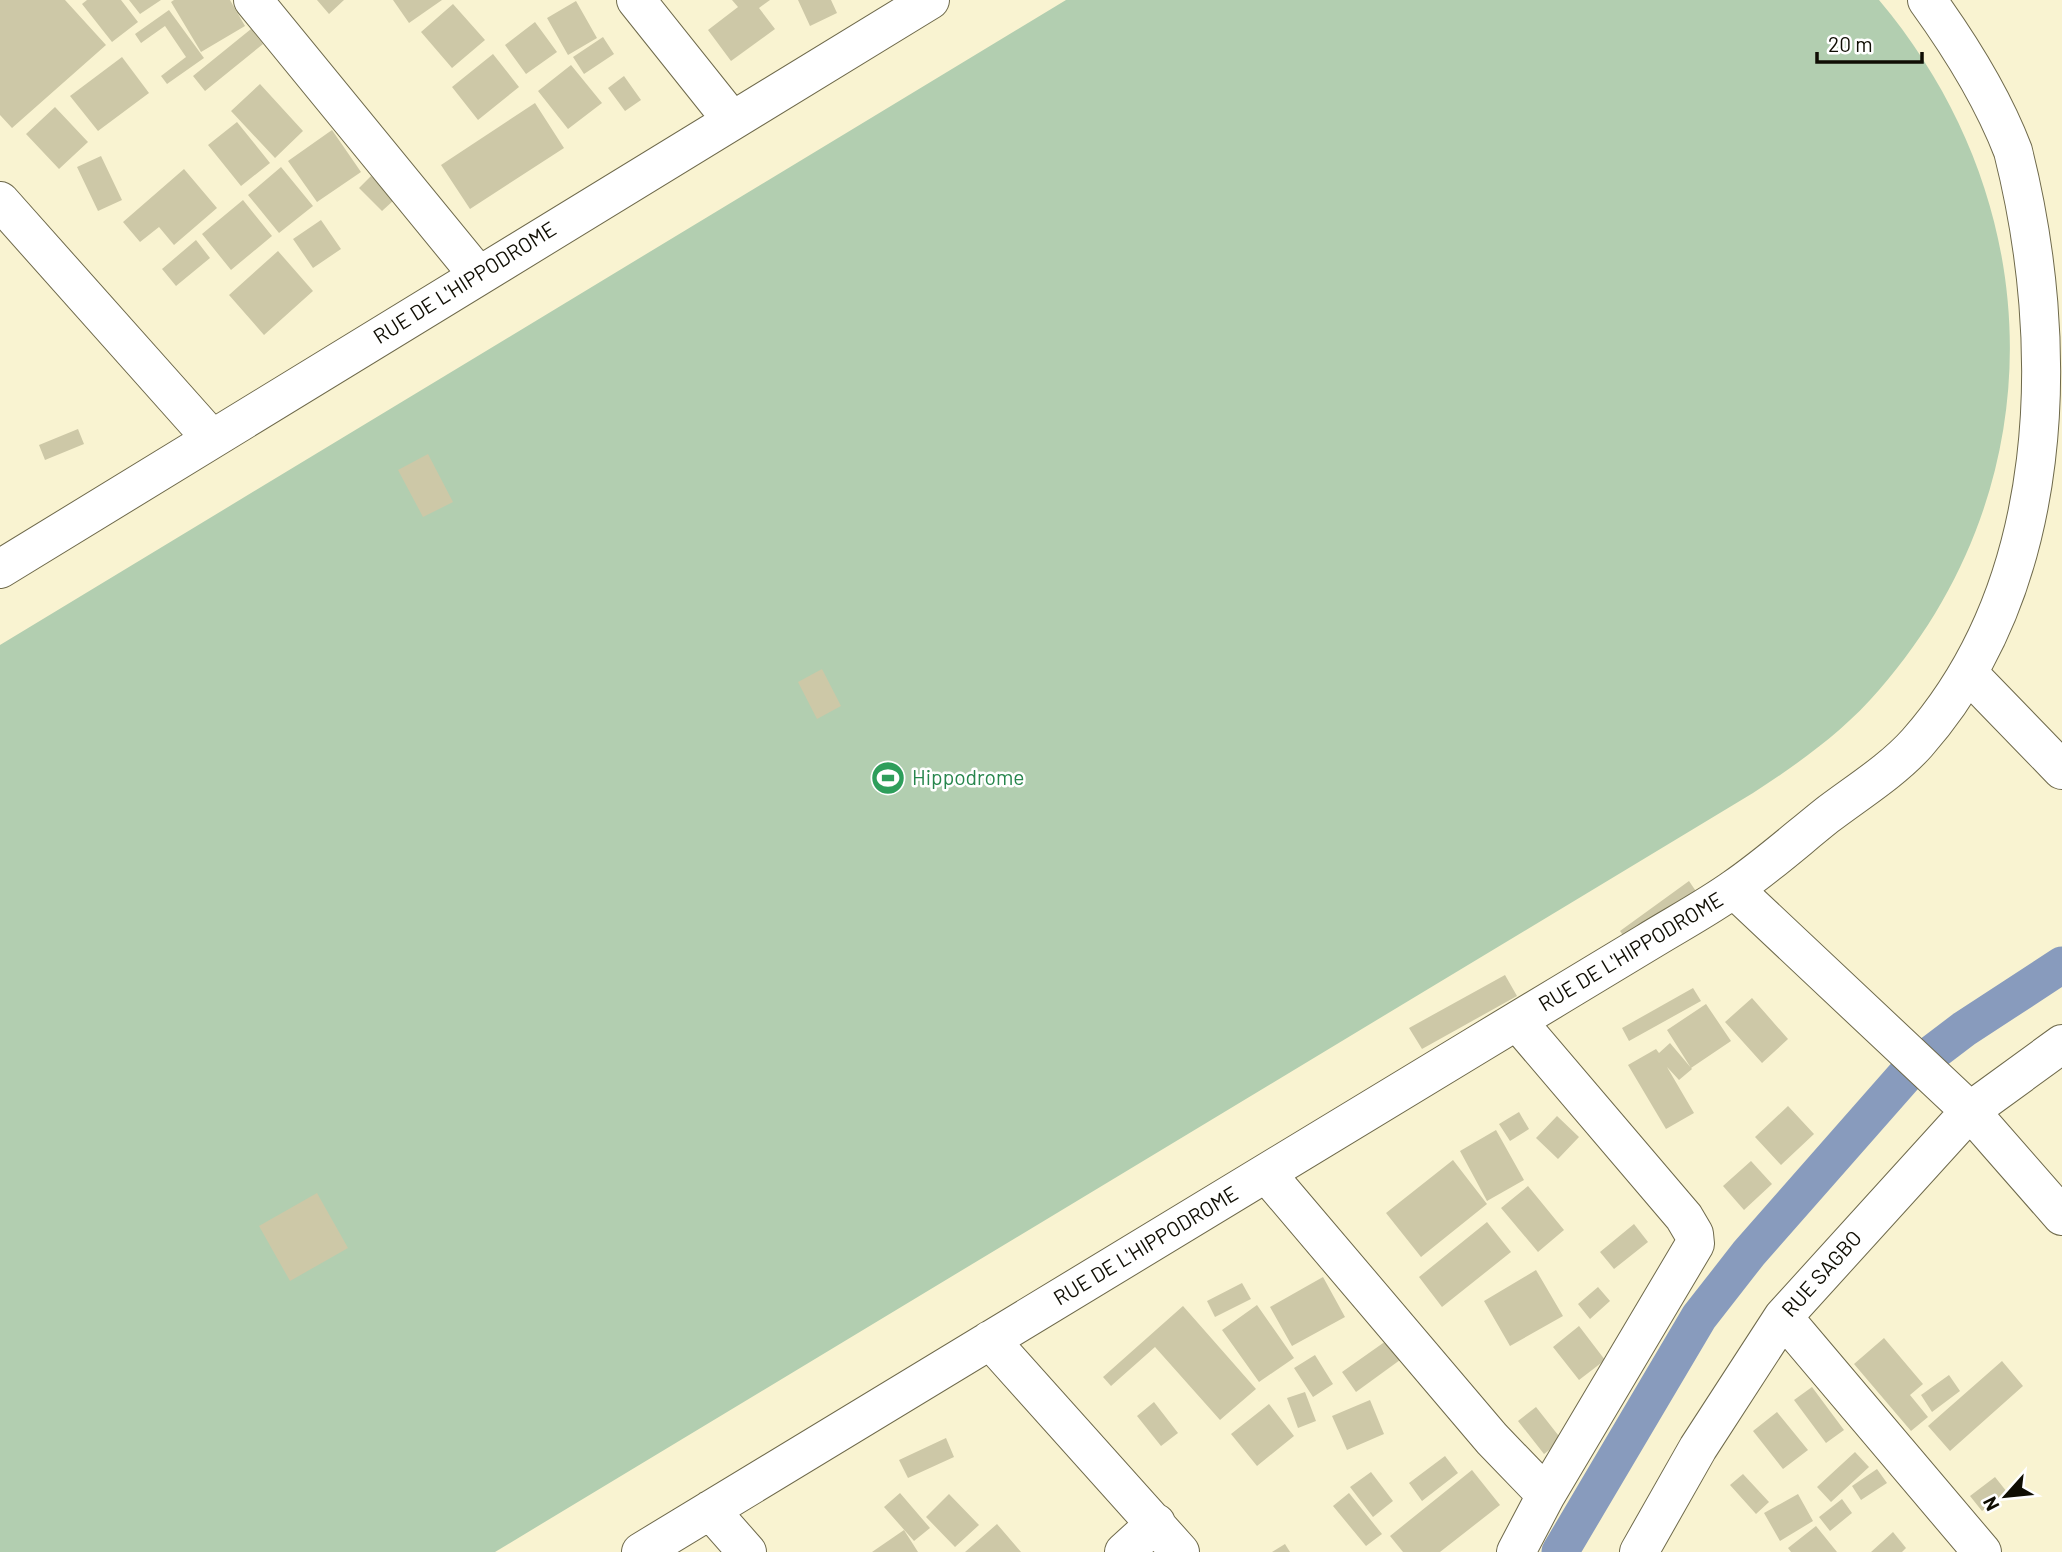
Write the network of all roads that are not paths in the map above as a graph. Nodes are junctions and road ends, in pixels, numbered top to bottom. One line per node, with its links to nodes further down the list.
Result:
1 (253, 0): 7 (street)
2 (636, 0): 5 (street)
3 (930, 0): 5 (street, RUE DE L'HIPPODROME)
4 (1927, 0): 8 (street, RUE DE L'HIPPODROME)
5 (731, 119): 7 (street, RUE DE L'HIPPODROME)
6 (0, 201): 9 (street)
7 (478, 275): 9 (street, RUE DE L'HIPPODROME)
8 (2055, 299): 11 (street, RUE DE L'HIPPODROME)
9 (212, 439): 10 (street, RUE DE L'HIPPODROME)
10 (0, 569)
11 (1968, 673): 12 (street); 13 (street, RUE DE L'HIPPODROME)
12 (2062, 770)
13 (1734, 889): 14 (street, RUE DE L'HIPPODROME); 16 (street)
14 (1517, 1021): 17 (street, RUE DE L'HIPPODROME); 21 (street)
15 (2062, 1044): 16 (street, RUE SAGBO)
16 (1970, 1111): 18 (street); 19 (street, RUE SAGBO)
17 (1266, 1173): 20 (street, RUE DE L'HIPPODROME); 21 (street)
18 (2062, 1216)
19 (1783, 1317): 29 (street, RUE SAGBO); 30 (street)
20 (990, 1340): 22 (street, RUE DE L'HIPPODROME); 23 (street)
21 (1546, 1495): 28 (street)
22 (710, 1510): 24 (street, RUE DE L'HIPPODROME); 25 (street)
23 (1156, 1524): 26 (street); 27 (street)
24 (641, 1552)
25 (747, 1552)
26 (1124, 1552)
27 (1180, 1552)
28 (1516, 1552)
29 (1639, 1552)
30 (1982, 1552)

